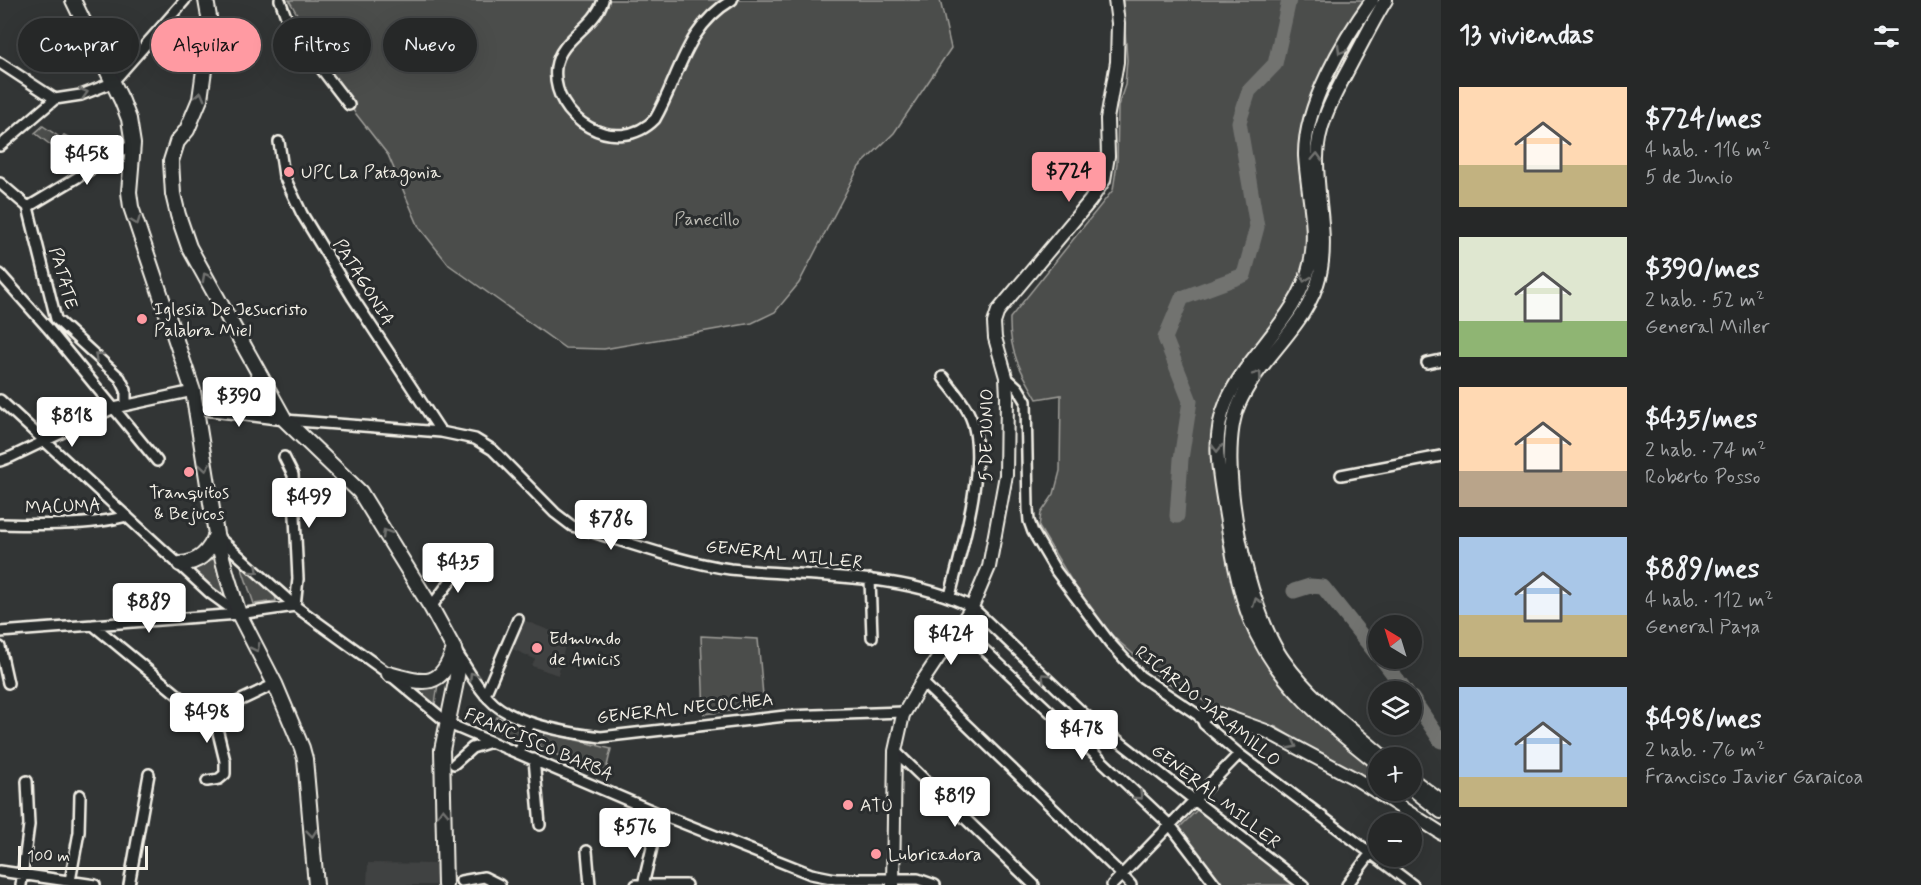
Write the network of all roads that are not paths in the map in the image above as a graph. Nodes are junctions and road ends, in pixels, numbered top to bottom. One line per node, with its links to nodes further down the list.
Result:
1 (73, 0): 11 (main road)
2 (185, 0): 11 (street)
3 (206, 0): 31 (main road, GENERAL NECOCHEA, one-way to 3)
4 (280, 0): 13 (street)
5 (603, 0): 6 (street)
6 (732, 0)
7 (1115, 0): 24 (main road, 5 DE JUNIO)
8 (1372, 0): 72 (main road, one-way to 72)
9 (1386, 0): 68 (main road, one-way to 9)
10 (0, 63): 12 (street)
11 (112, 83): 12 (street, one-way to 11); 15 (main road)
12 (55, 99): 16 (street)
13 (349, 105)
14 (279, 142): 32 (street, PATAGONIA)
15 (133, 144): 18 (street); 26 (main road, one-way to 26)
16 (0, 146)
17 (0, 183): 18 (street)
18 (28, 207): 20 (street, PATATE)
19 (0, 274): 21 (street)
20 (56, 319): 21 (street); 28 (street, PATATE, one-way to 20)
21 (48, 327): 29 (street)
22 (1441, 360): 23 (street)
23 (1427, 363)
24 (1006, 376): 48 (main road, 5 DE JUNIO); 64 (street, RICARDO JARAMILLO)
25 (943, 377): 45 (street)
26 (193, 391): 28 (street); 30 (main road)
27 (0, 400): 33 (street)
28 (126, 404): 29 (street)
29 (114, 408): 33 (street); 36 (street)
30 (196, 409): 31 (street, GENERAL MILLER); 41 (main road, one-way to 41)
31 (285, 420): 32 (street, GENERAL MILLER); 47 (main road, GENERAL NECOCHEA, one-way to 31)
32 (441, 432): 44 (street, GENERAL MILLER)
33 (43, 441): 37 (street); 39 (street)
34 (1441, 456): 38 (street)
35 (284, 457): 46 (street)
36 (157, 460)
37 (0, 461)
38 (1341, 475)
39 (127, 516): 40 (street, MACUMA); 42 (street)
40 (0, 524)
41 (216, 534): 42 (main road); 46 (street, FRANCISCO BARBA, one-way to 46); 49 (main road)
42 (180, 564): 49 (street)
43 (463, 564): 47 (street)
44 (870, 579): 45 (street, GENERAL MILLER); 54 (street)
45 (950, 596): 48 (street, GENERAL MILLER)
46 (294, 606): 49 (street); 57 (street, FRANCISCO BARBA)
47 (431, 607): 56 (main road, GENERAL NECOCHEA)
48 (972, 607): 52 (main road, 5 DE JUNIO); 82 (street, GENERAL MILLER, one-way to 48)
49 (239, 614): 51 (street); 60 (main road, one-way to 60)
50 (518, 619): 61 (street)
51 (93, 625): 53 (street); 77 (street)
52 (959, 626): 58 (main road, 5 DE JUNIO); 86 (street, one-way to 86)
53 (0, 632)
54 (872, 637)
55 (0, 647): 59 (street)
56 (454, 649): 57 (main road); 61 (street, GENERAL NECOCHEA, one-way to 56); 66 (main road)
57 (389, 674): 66 (street, FRANCISCO BARBA)
58 (922, 682): 63 (main road, 5 DE JUNIO); 94 (street)
59 (8, 683)
60 (274, 684): 62 (street); 101 (main road, one-way to 101)
61 (485, 695): 65 (street, GENERAL NECOCHEA)
62 (237, 702)
63 (904, 712): 65 (street, GENERAL NECOCHEA); 69 (main road, 5 DE JUNIO)
64 (1201, 717): 71 (street, RICARDO JARAMILLO); 87 (main road, one-way to 87)
65 (530, 723): 70 (street)
66 (449, 724): 67 (street, FRANCISCO BARBA); 102 (main road, one-way to 66)
67 (491, 742): 70 (street, FRANCISCO BARBA); 74 (street)
68 (1372, 747)
69 (895, 751): 97 (main road, 5 DE JUNIO); 109 (street)
70 (519, 753): 73 (street, FRANCISCO BARBA)
71 (1239, 754): 82 (street); 89 (street, RICARDO JARAMILLO)
72 (1368, 756)
73 (534, 759): 84 (street, FRANCISCO BARBA); 85 (street)
74 (454, 764)
75 (149, 774): 100 (street)
76 (27, 781): 93 (street)
77 (207, 781)
78 (1422, 787): 81 (main road)
79 (80, 795): 95 (street)
80 (1422, 797): 83 (main road)
81 (1441, 801)
82 (1195, 802): 86 (street); 113 (street, GENERAL MILLER)
83 (1441, 813)
84 (660, 814): 97 (street, FRANCISCO BARBA); 106 (street)
85 (540, 825)
86 (1171, 826): 94 (street); 112 (street)
87 (1441, 833)
88 (587, 850): 104 (street)
89 (1368, 852)
90 (1368, 858): 114 (street)
91 (1389, 867): 115 (street, RICARDO JARAMILLO)
92 (0, 871): 93 (street)
93 (23, 874): 95 (street); 98 (street)
94 (1122, 875): 110 (street); 111 (street)
95 (70, 881): 99 (street)
96 (461, 881): 103 (street)
97 (893, 882): 108 (street, FRANCISCO BARBA)
98 (21, 885)
99 (95, 885)
100 (129, 885)
101 (316, 885)
102 (445, 885)
103 (500, 885)
104 (590, 885)
105 (636, 885): 106 (street)
106 (644, 885): 107 (street)
107 (686, 885)
108 (935, 885)
109 (1034, 885)
110 (1112, 885)
111 (1131, 885)
112 (1216, 885)
113 (1303, 885)
114 (1347, 885)
115 (1413, 885)

